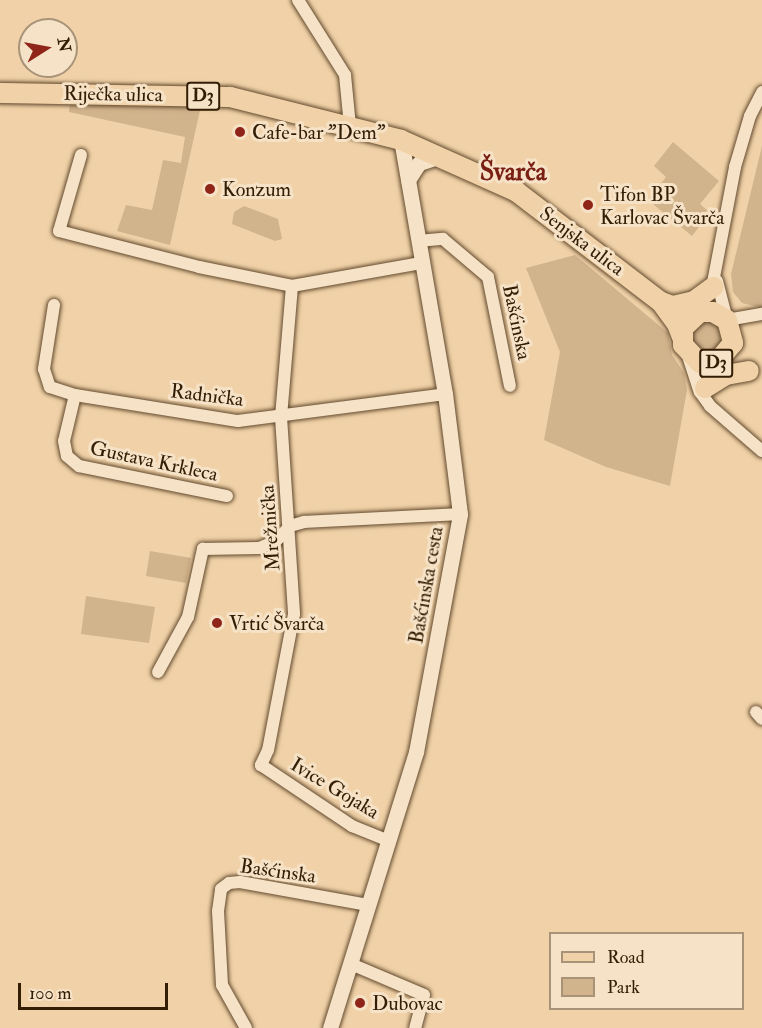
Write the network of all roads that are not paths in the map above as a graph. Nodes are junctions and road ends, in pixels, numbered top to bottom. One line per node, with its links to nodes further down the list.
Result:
1 (298, 0): 5 (street)
2 (762, 92): 4 (street)
3 (0, 93): 5 (main road, Riječka ulica / D3)
4 (756, 115): 12 (street)
5 (350, 126): 6 (main road, Riječka ulica / D3)
6 (401, 140): 8 (main road, Senjska ulica / D3); 9 (street, Bašćinska cesta)
7 (81, 154): 13 (street)
8 (440, 156): 9 (street); 14 (main road, Senjska ulica / D3)
9 (408, 180): 10 (street, Bašćinska cesta)
10 (418, 241): 11 (street, Bašćinska cesta); 22 (street, Bašćinska)
11 (421, 263): 13 (street); 23 (street, Bašćinska cesta)
12 (715, 283): 14 (main road); 16 (street); 18 (street)
13 (292, 286): 26 (street, Mrežnička)
14 (666, 304): 16 (main road, Senjska ulica / D3); 19 (main road, Senjska ulica / D3)
15 (54, 305): 25 (street, Radnička)
16 (699, 313): 18 (main road, D3); 19 (main road, D3)
17 (757, 316): 18 (street)
18 (730, 328): 20 (main road, D3); 21 (main road, D3)
19 (684, 345): 20 (main road, D3); 24 (street)
20 (717, 362): 21 (main road, D3); 24 (street)
21 (755, 375): 24 (main road)
22 (510, 386)
23 (445, 394): 26 (street, Radnička); 29 (street, Bašćinska cesta)
24 (705, 394): 27 (street)
25 (75, 395): 26 (street, Radnička); 28 (street, Gustava Krkleca)
26 (280, 417): 30 (street, Mrežnička)
27 (762, 451)
28 (227, 496)
29 (460, 514): 30 (street); 33 (street, Bašćinska cesta)
30 (290, 526): 31 (street); 32 (street, Mrežnička)
31 (158, 672)
32 (261, 765): 33 (street, Ivice Gojaka)
33 (389, 841): 34 (street, Bašćinska cesta)
34 (368, 905): 35 (street, Bašćinska cesta); 36 (street, Bašćinska)
35 (351, 964): 37 (street, Bašćinska cesta); 38 (street)
36 (246, 1028)
37 (330, 1028)
38 (415, 1028)

